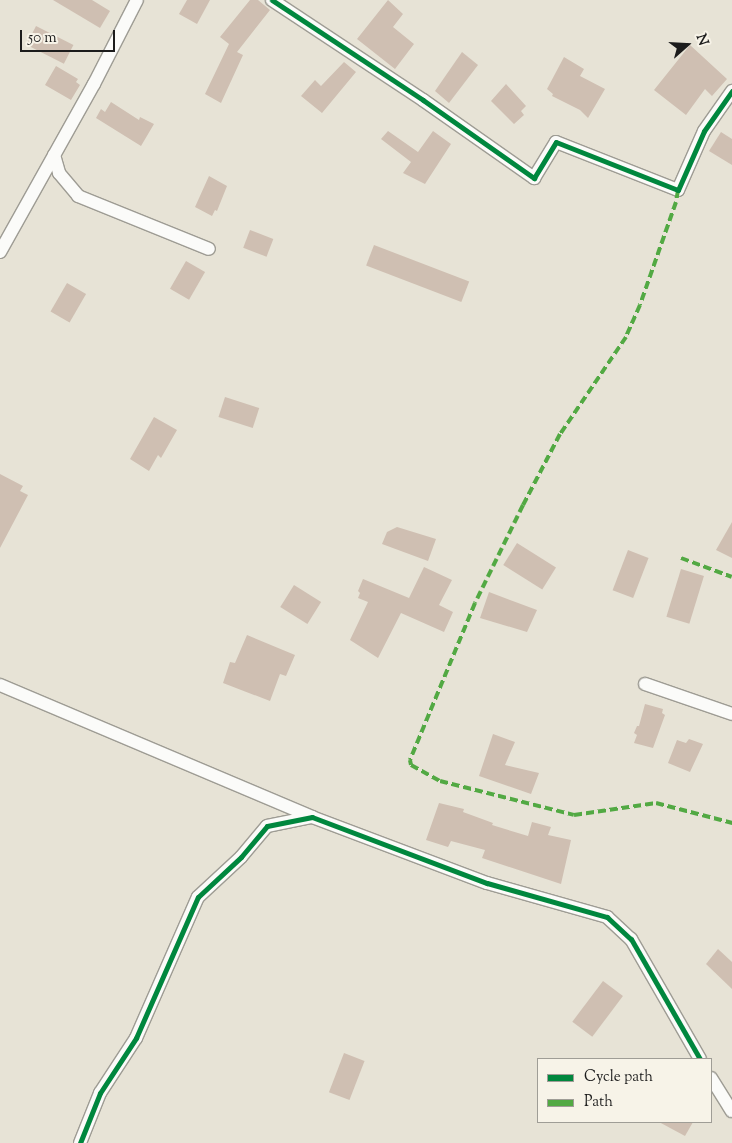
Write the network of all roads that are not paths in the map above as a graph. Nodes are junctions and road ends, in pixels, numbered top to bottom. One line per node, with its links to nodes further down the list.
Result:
1 (137, 0): 4 (street)
2 (272, 0): 3 (street)
3 (732, 91)
4 (54, 155): 5 (street); 6 (street)
5 (209, 249)
6 (0, 252)
7 (645, 684): 9 (street)
8 (0, 685): 10 (street)
9 (732, 714)
10 (312, 817): 11 (street); 14 (street)
11 (699, 1058)
12 (712, 1080): 13 (street)
13 (732, 1111)
14 (80, 1143)

